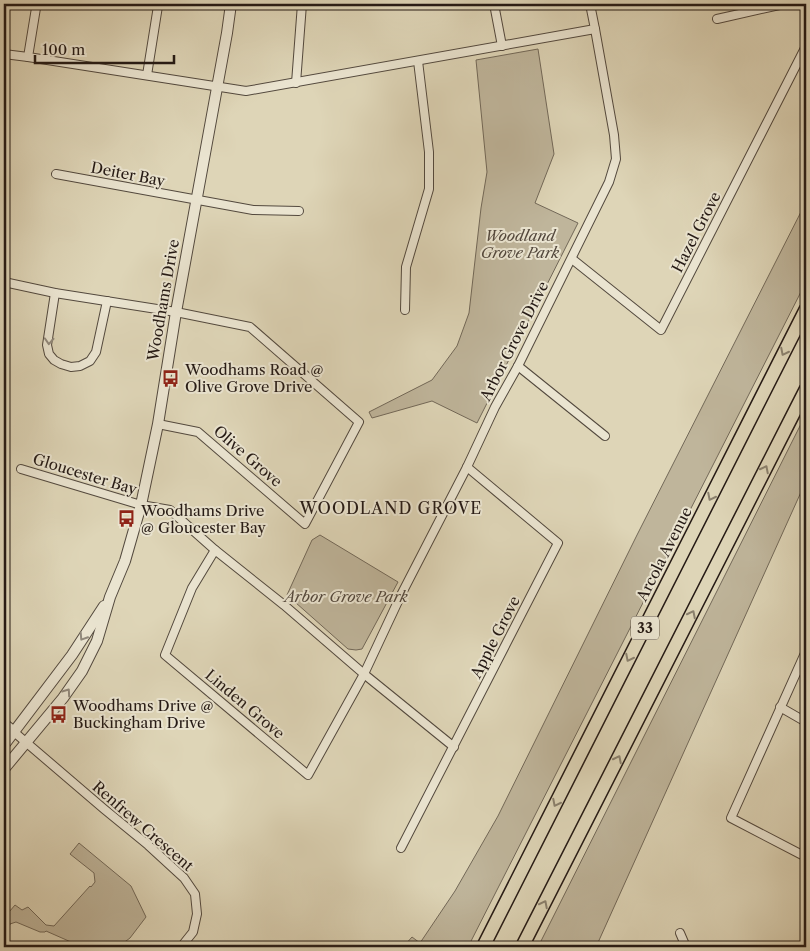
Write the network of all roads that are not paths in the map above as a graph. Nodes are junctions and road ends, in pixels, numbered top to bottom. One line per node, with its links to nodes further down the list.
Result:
1 (231, 4): 17 (street, Woodhams Drive)
2 (302, 4): 16 (street)
3 (494, 4): 10 (street)
4 (590, 4): 9 (street)
5 (784, 4): 8 (street)
6 (158, 6): 15 (street)
7 (36, 8): 13 (street)
8 (717, 19)
9 (595, 29): 10 (street); 21 (street, Arbor Grove Drive)
10 (502, 46): 14 (street)
11 (806, 46): 21 (street, Hazel Grove)
12 (4, 54): 13 (street)
13 (28, 57): 15 (street)
14 (418, 61): 16 (street); 26 (street)
15 (148, 75): 17 (street)
16 (296, 83): 17 (street)
17 (217, 86): 19 (street, Woodhams Drive)
18 (56, 174): 19 (street, Deiter Bay)
19 (196, 200): 20 (street, Deiter Bay); 27 (street, Woodhams Drive)
20 (299, 211)
21 (572, 259): 28 (street, Arbor Grove Drive)
22 (4, 282): 23 (street)
23 (55, 293): 24 (street); 24 (street, one-way to 24)
24 (107, 301): 27 (street)
25 (806, 309): 51 (main road, Arcola Avenue / 33, one-way to 51)
26 (406, 310)
27 (176, 312): 30 (street, Woodhams Drive); 30 (street, Olive Grove)
28 (518, 366): 31 (street); 32 (street, Arbor Grove Drive)
29 (806, 389): 52 (main road, 33, one-way to 29)
30 (158, 424): 34 (street, Woodhams Drive)
31 (605, 436)
32 (467, 467): 38 (street, Arbor Grove Drive); 45 (street, Apple Grove)
33 (21, 469): 34 (street, Gloucester Bay)
34 (141, 505): 35 (street); 36 (street, Woodhams Drive)
35 (215, 550): 38 (street); 38 (street, Linden Grove)
36 (110, 597): 42 (street, Woodhams Drive, one-way to 42); 43 (street, Woodhams Drive, one-way to 36)
37 (806, 651): 39 (street)
38 (364, 674): 45 (street)
39 (780, 708): 40 (street); 48 (street)
40 (806, 722)
41 (4, 724): 42 (street)
42 (14, 732): 43 (street, Renfrew Crescent); 44 (street, Woodhams Drive)
43 (26, 743): 46 (street, Woodhams Drive); 50 (street, Renfrew Crescent)
44 (4, 745)
45 (454, 747): 47 (street, Apple Grove)
46 (4, 769)
47 (401, 848)
48 (806, 856)
49 (680, 933): 53 (street)
50 (181, 947)
51 (483, 947)
52 (522, 947)
53 (686, 947)

